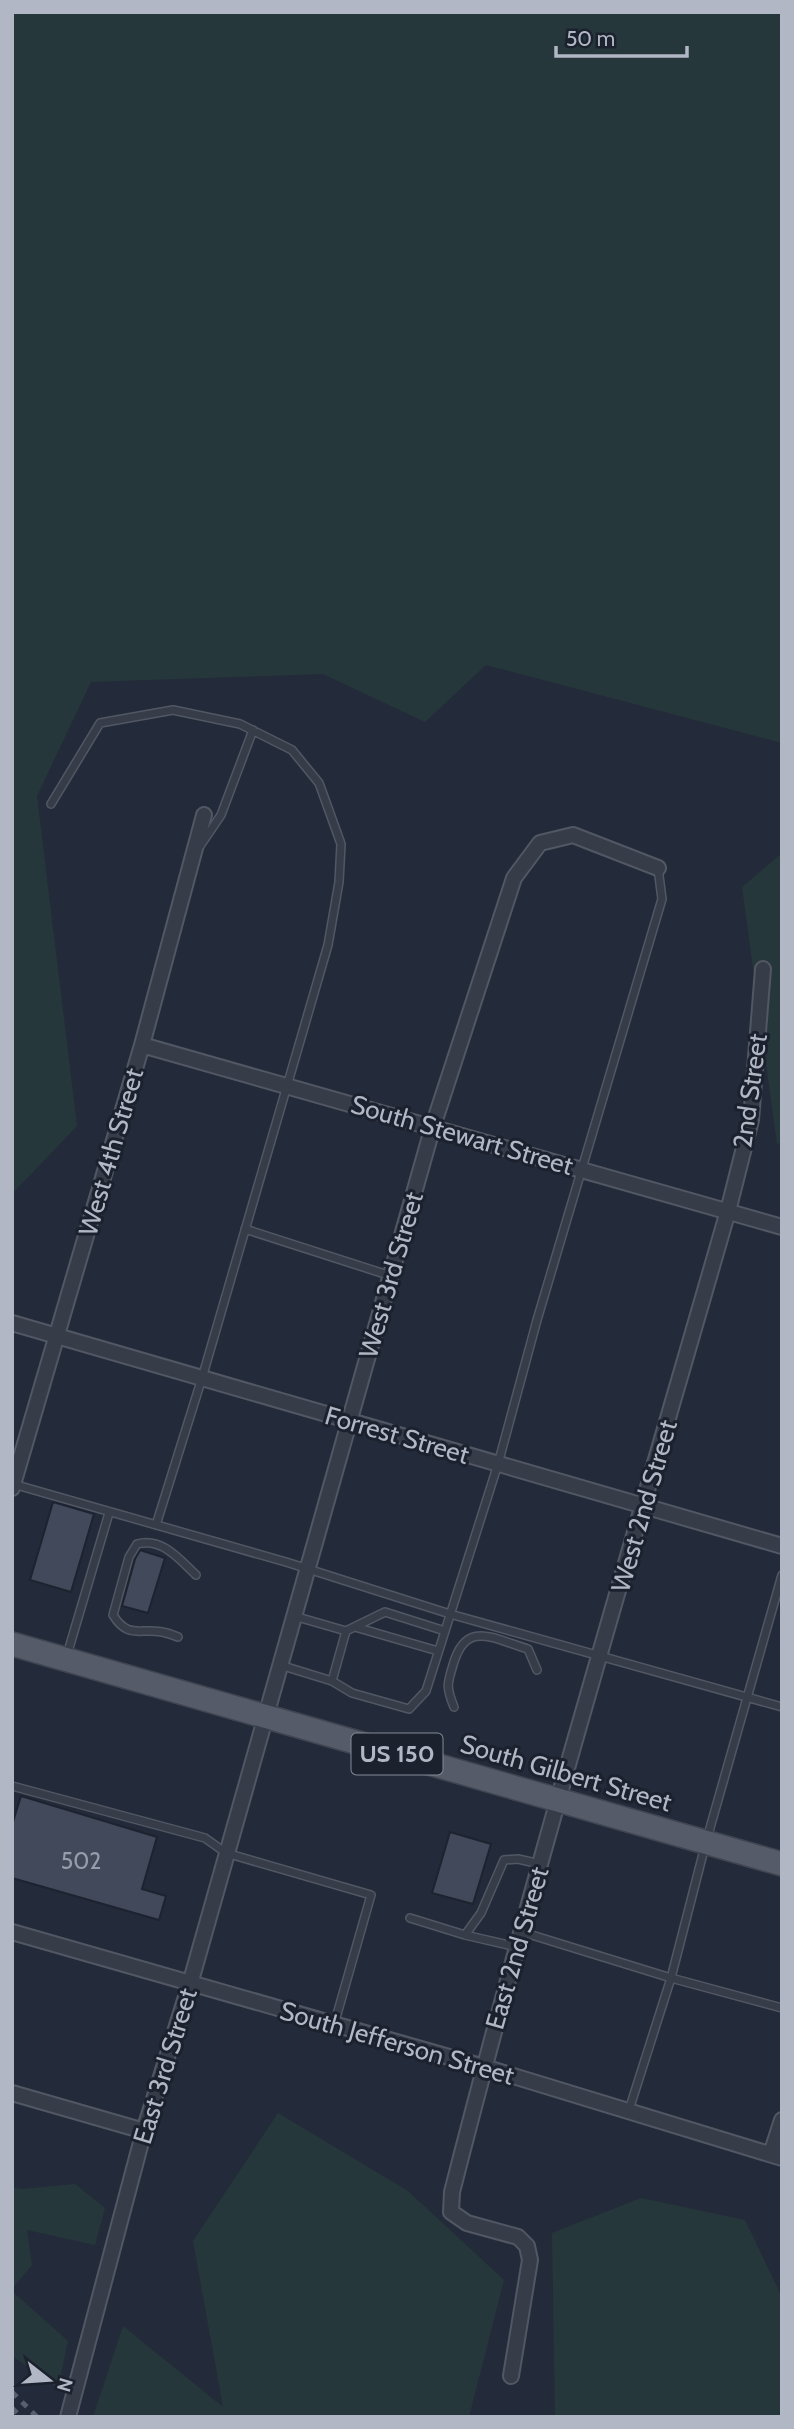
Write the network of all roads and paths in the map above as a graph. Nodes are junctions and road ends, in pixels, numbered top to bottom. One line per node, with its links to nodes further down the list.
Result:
1 (253, 730): 2 (lane); 4 (lane); 8 (lane)
2 (51, 804)
3 (204, 815): 4 (street, West 4th Street)
4 (194, 855): 7 (street, West 4th Street)
5 (658, 867): 9 (street, West 3rd Street); 10 (lane)
6 (763, 970): 11 (street, 2nd Street)
7 (142, 1045): 8 (street, South Stewart Street); 16 (street, West 4th Street)
8 (288, 1086): 9 (street, South Stewart Street); 13 (lane)
9 (433, 1126): 10 (street, South Stewart Street); 14 (street, West 3rd Street)
10 (581, 1169): 11 (street, South Stewart Street); 19 (lane)
11 (728, 1211): 12 (street, South Stewart Street); 21 (street, West 2nd Street)
12 (782, 1227)
13 (245, 1229): 14 (lane); 17 (lane)
14 (390, 1276): 18 (street, West 3rd Street)
15 (12, 1323): 16 (street, Forrest Street)
16 (58, 1336): 17 (street, Forrest Street); 20 (street, West 4th Street)
17 (202, 1378): 18 (street, Forrest Street); 23 (lane)
18 (350, 1422): 19 (street, Forrest Street); 25 (street, West 3rd Street)
19 (498, 1464): 21 (street, Forrest Street); 28 (lane)
20 (13, 1486): 22 (lane)
21 (644, 1506): 24 (street, Forrest Street); 36 (street, West 2nd Street)
22 (109, 1513): 23 (lane); 37 (lane)
23 (156, 1525): 25 (lane)
24 (782, 1546)
25 (307, 1569): 28 (lane); 29 (street, West 3rd Street)
26 (196, 1575): 33 (lane)
27 (782, 1576): 41 (lane)
28 (450, 1614): 31 (lane); 36 (lane)
29 (294, 1616): 32 (lane); 38 (street, West 3rd Street)
30 (355, 1627): 31 (lane); 32 (lane); 35 (lane)
31 (444, 1630): 35 (lane)
32 (346, 1631): 40 (lane)
33 (178, 1637)
34 (12, 1644): 37 (main road, South Gilbert Street / US 150)
35 (438, 1651): 40 (lane)
36 (600, 1657): 41 (lane); 46 (street, West 2nd Street)
37 (66, 1659): 44 (main road, South Gilbert Street / US 150)
38 (280, 1665): 40 (lane); 44 (street, West 3rd Street)
39 (537, 1670): 42 (lane)
40 (332, 1681)
41 (748, 1697): 43 (lane); 47 (lane)
42 (454, 1707)
43 (782, 1707)
44 (265, 1716): 46 (main road, South Gilbert Street / US 150); 48 (street, East 3rd Street)
45 (12, 1786): 48 (lane)
46 (559, 1800): 47 (main road, South Gilbert Street / US 150); 49 (street, East 2nd Street)
47 (706, 1842): 50 (main road, South Gilbert Street / US 150); 56 (lane)
48 (226, 1853): 57 (street, East 3rd Street); 59 (lane)
49 (541, 1864): 53 (street, East 2nd Street); 54 (lane)
50 (782, 1864)
51 (410, 1917): 54 (lane)
52 (12, 1931): 57 (street, South Jefferson Street)
53 (522, 1932): 55 (street, East 2nd Street); 56 (lane)
54 (465, 1935): 55 (lane)
55 (518, 1947): 60 (street, East 2nd Street)
56 (671, 1978): 58 (lane); 62 (lane)
57 (190, 1984): 59 (street, South Jefferson Street); 64 (street, East 3rd Street)
58 (782, 2008)
59 (334, 2025): 60 (street, South Jefferson Street)
60 (484, 2067): 62 (street, South Jefferson Street); 66 (street, East 2nd Street)
61 (12, 2093): 64 (street)
62 (629, 2110): 65 (street, South Jefferson Street)
63 (782, 2120): 65 (street)
64 (144, 2131): 67 (street, East 3rd Street)
65 (776, 2156)
66 (512, 2376)
67 (68, 2417)

